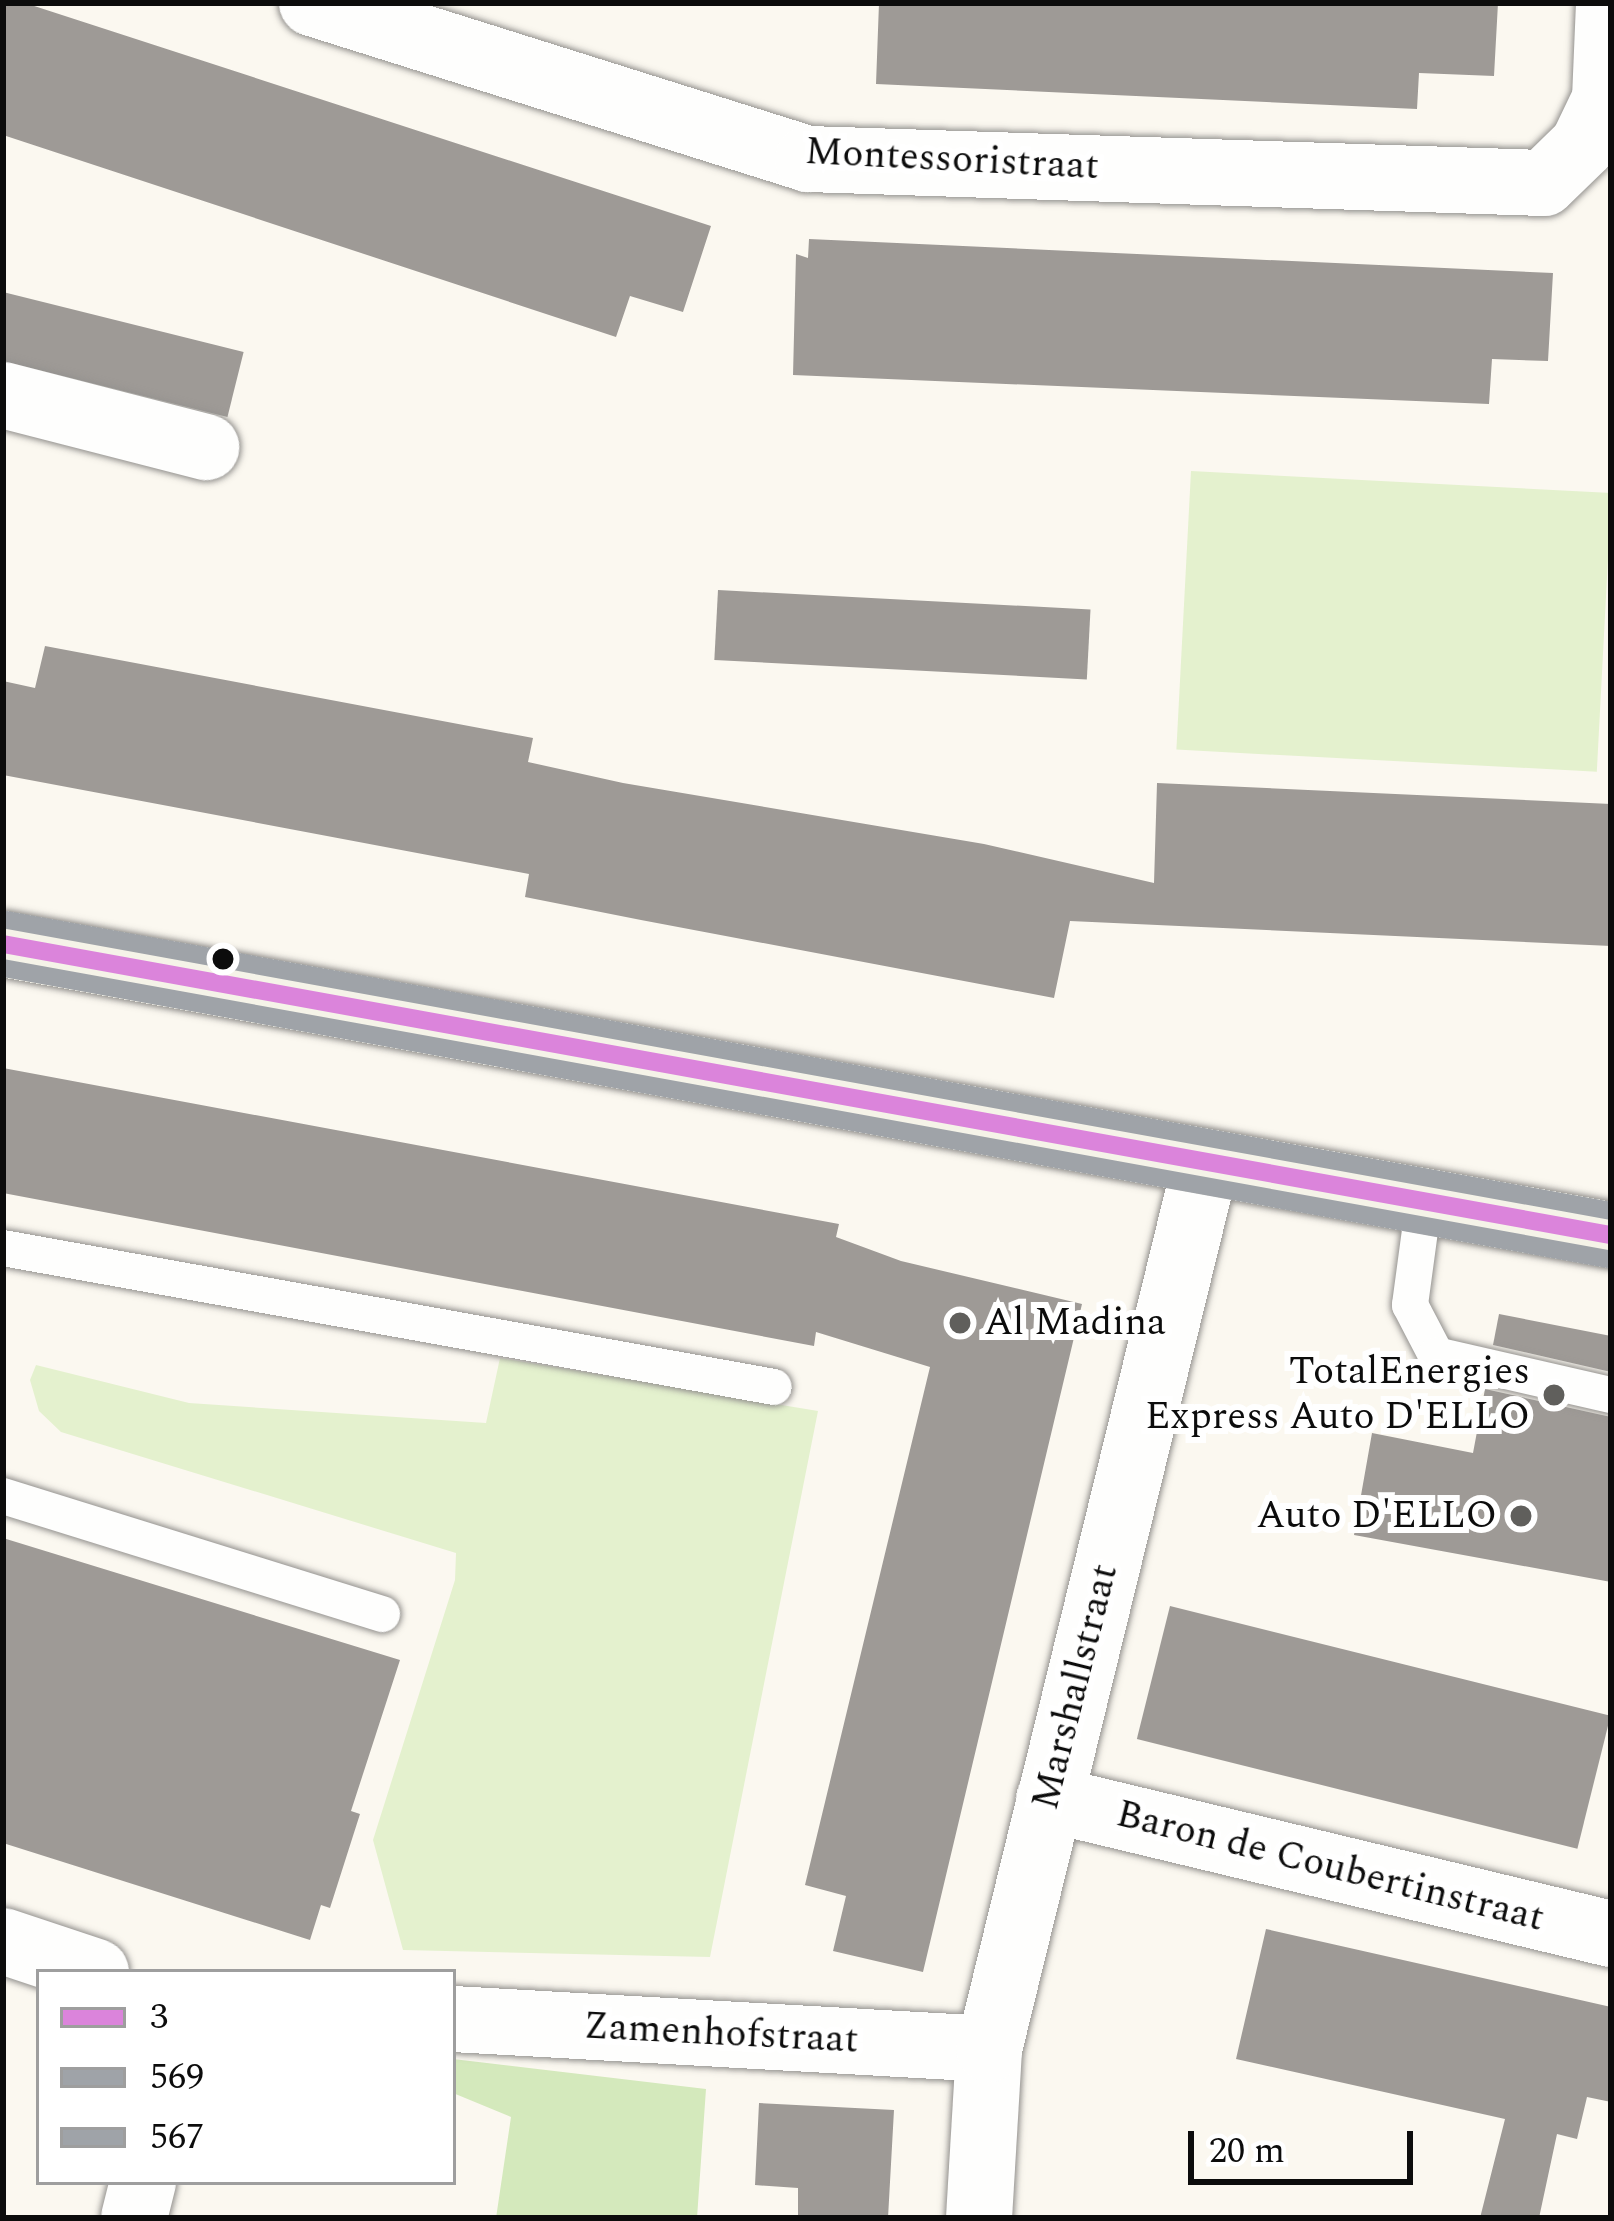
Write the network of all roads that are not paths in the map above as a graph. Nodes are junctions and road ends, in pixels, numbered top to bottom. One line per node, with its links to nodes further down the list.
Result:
1 (1609, 3): 2 (street, Montessoristraat)
2 (337, 7)
3 (3, 395): 4 (street)
4 (206, 447)
5 (3, 944): 6 (street)
6 (1206, 1162): 7 (street); 14 (street, Marshallstraat)
7 (1424, 1201): 8 (street); 11 (lane)
8 (1611, 1234)
9 (3, 1248): 10 (lane)
10 (774, 1387)
11 (1611, 1396)
12 (3, 1496): 13 (lane)
13 (382, 1614)
14 (1049, 1799): 15 (street, Baron de Coubertinstraat); 19 (street, Marshallstraat)
15 (1611, 1934)
16 (3, 1941): 17 (street)
17 (87, 1969)
18 (456, 2019): 19 (street, Zamenhofstraat)
19 (989, 2049): 22 (street, Marshallstraat)
20 (142, 2185): 21 (street)
21 (134, 2218)
22 (980, 2218)

